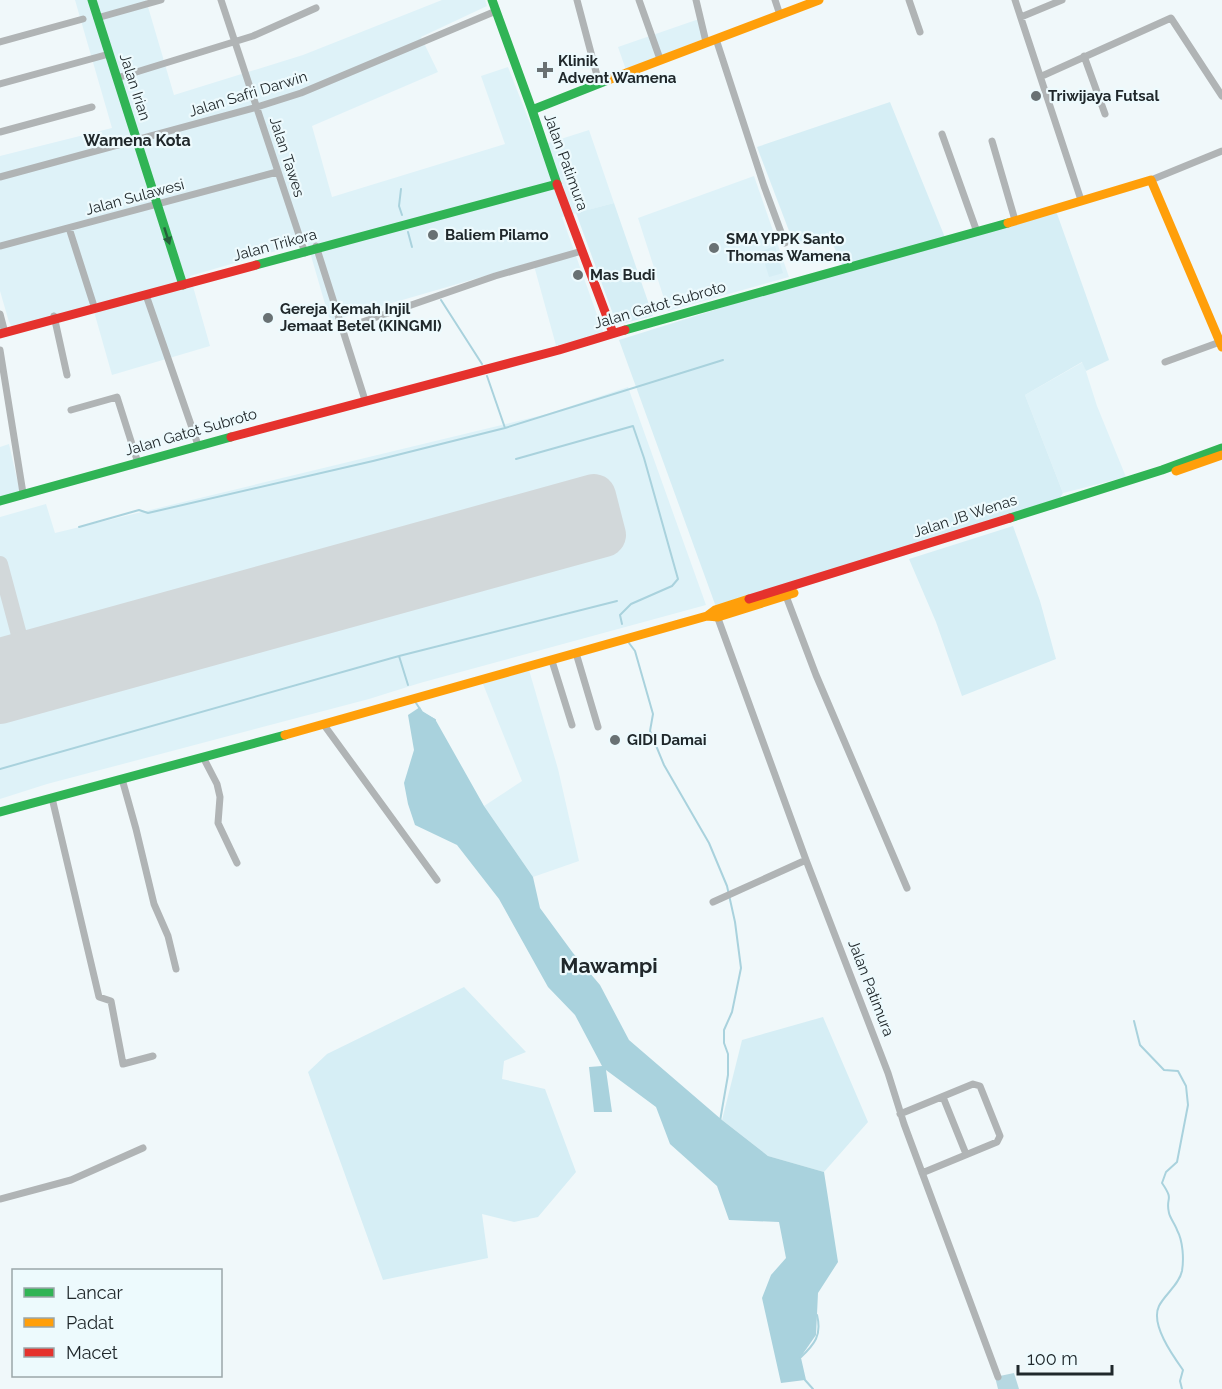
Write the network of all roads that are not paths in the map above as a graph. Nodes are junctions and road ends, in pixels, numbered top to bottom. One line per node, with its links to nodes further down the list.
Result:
1 (92, 0): 17 (main road, Jalan Irian)
2 (160, 0): 17 (street)
3 (221, 0): 20 (street, Jalan Tawes)
4 (492, 0): 14 (main road, Jalan Patimura)
5 (577, 0): 28 (street)
6 (639, 0): 25 (street)
7 (696, 0): 21 (street)
8 (775, 0): 15 (street)
9 (819, 0): 15 (main road)
10 (909, 0): 19 (street)
11 (1016, 0): 16 (street)
12 (1062, 0): 16 (street)
13 (316, 8): 20 (street)
14 (496, 11): 32 (street, Jalan Safri Darwin); 33 (main road, Jalan Patimura)
15 (780, 15): 21 (main road)
16 (1021, 17): 26 (street)
17 (97, 18): 23 (main road, Jalan Irian)
18 (83, 19): 22 (street)
19 (920, 32)
20 (235, 41): 27 (street); 32 (street, Jalan Tawes)
21 (711, 41): 25 (main road); 49 (street)
22 (0, 42)
23 (109, 54): 27 (main road, Jalan Irian); 29 (street)
24 (1084, 56): 26 (street); 30 (street); 34 (street)
25 (660, 58): 28 (main road)
26 (1042, 76): 44 (street)
27 (117, 78): 37 (main road, Jalan Irian)
28 (599, 83): 33 (main road)
29 (0, 84)
30 (1222, 96)
31 (92, 107): 35 (street)
32 (257, 107): 37 (street, Jalan Safri Darwin); 40 (street, Jalan Tawes)
33 (532, 110): 43 (main road, Jalan Patimura)
34 (1105, 114)
35 (0, 132)
36 (942, 134): 48 (street)
37 (136, 140): 41 (street, Jalan Safri Darwin); 45 (main road, Jalan Irian)
38 (992, 141): 46 (street)
39 (1222, 152): 42 (street)
40 (277, 171): 45 (street, Jalan Sulawesi); 52 (street, Jalan Tawes)
41 (0, 177)
42 (1151, 180): 44 (main road, Jalan Gatot Subroto); 62 (main road)
43 (556, 181): 51 (main road, Jalan Trikora); 53 (main road, Jalan Patimura)
44 (1081, 200): 46 (main road, Jalan Gatot Subroto)
45 (157, 205): 47 (street, Jalan Sulawesi); 54 (main road, Jalan Irian, one-way to 54)
46 (1015, 220): 48 (main road, Jalan Gatot Subroto)
47 (69, 228): 50 (street, Jalan Sulawesi); 56 (street)
48 (976, 232): 61 (main road, Jalan Gatot Subroto)
49 (785, 243)
50 (0, 246)
51 (316, 247): 52 (main road, Jalan Trikora); 59 (street)
52 (303, 250): 54 (main road, Jalan Trikora)
53 (582, 251): 59 (street); 61 (main road, Jalan Patimura)
54 (182, 282): 55 (main road, Jalan Trikora); 56 (main road, Jalan Trikora)
55 (146, 295): 58 (main road, Jalan Trikora); 68 (street)
56 (93, 303): 58 (main road, Jalan Trikora)
57 (0, 314): 60 (street)
58 (55, 317): 60 (main road, Jalan Trikora); 65 (street)
59 (342, 329): 66 (street)
60 (2, 331)
61 (613, 333): 66 (main road, Jalan Gatot Subroto)
62 (1221, 345): 64 (street)
63 (0, 350): 73 (street)
64 (1165, 362)
65 (67, 375)
66 (365, 400): 68 (main road, Jalan Gatot Subroto)
67 (71, 410): 71 (street)
68 (198, 445): 71 (main road, Jalan Gatot Subroto)
69 (1222, 448): 72 (main road, Jalan JB Wenas)
70 (1222, 455): 72 (main road, Jalan JB Wenas)
71 (138, 464): 73 (main road, Jalan Gatot Subroto)
72 (1104, 491): 75 (main road, Jalan JB Wenas)
73 (23, 493): 74 (main road, Jalan Gatot Subroto)
74 (0, 501)
75 (913, 552): 76 (main road, Jalan JB Wenas); 77 (main road, Jalan JB Wenas)
76 (786, 596): 77 (main road, Jalan JB Wenas); 90 (street)
77 (713, 614): 78 (main road); 87 (street, Jalan Patimura)
78 (576, 653): 79 (main road); 82 (street)
79 (552, 661): 80 (main road); 81 (street)
80 (324, 724): 83 (main road); 89 (street)
81 (572, 725)
82 (598, 727)
83 (203, 757): 84 (main road); 88 (street)
84 (122, 779): 85 (main road); 92 (street)
85 (52, 798): 86 (main road); 93 (street)
86 (0, 812)
87 (806, 860): 91 (street); 95 (street, Jalan Patimura)
88 (237, 863)
89 (437, 880)
90 (907, 888)
91 (713, 902)
92 (176, 969)
93 (153, 1056)
94 (943, 1097): 95 (street); 97 (street); 97 (street)
95 (900, 1114): 98 (street, Jalan Patimura)
96 (143, 1148): 99 (street)
97 (966, 1154): 98 (street)
98 (922, 1173): 100 (street, Jalan Patimura)
99 (0, 1199)
100 (998, 1377)

